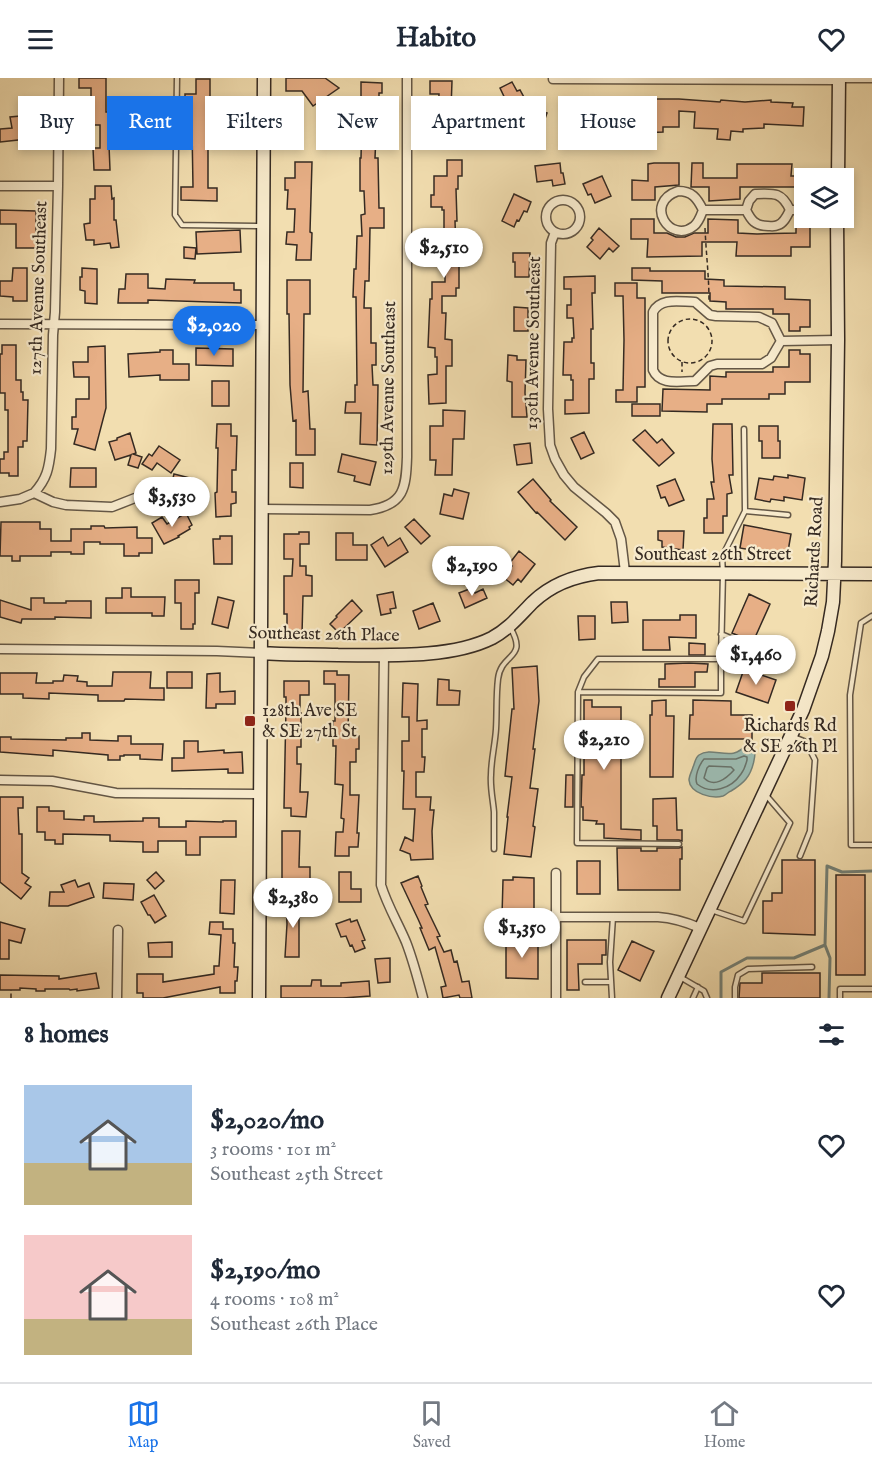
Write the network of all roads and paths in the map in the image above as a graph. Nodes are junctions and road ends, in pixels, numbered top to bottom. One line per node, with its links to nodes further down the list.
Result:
1 (59, 78): 10 (street, 127th Avenue Southeast)
2 (177, 78): 16 (lane)
3 (264, 78): 16 (street)
4 (407, 78): 31 (street, 129th Avenue Southeast)
5 (553, 79): 6 (street)
6 (839, 79): 7 (lane); 8 (street)
7 (872, 80)
8 (838, 168)
9 (0, 186): 10 (street)
10 (58, 186): 21 (street, 127th Avenue Southeast)
11 (703, 210): 11 (street); 12 (street)
12 (746, 210): 13 (street); 13 (street)
13 (790, 210): 14 (street)
14 (794, 210)
15 (705, 222): 19 (path)
16 (264, 226): 22 (street)
17 (837, 228): 23 (street, Richards Road)
18 (555, 232): 18 (street, 130th Avenue Southeast); 34 (street, 130th Avenue Southeast)
19 (709, 305)
20 (0, 324): 21 (street)
21 (54, 325): 22 (street); 28 (street, 127th Avenue Southeast)
22 (263, 325): 31 (street)
23 (838, 340): 24 (street); 36 (street, Richards Road)
24 (781, 341): 24 (street)
25 (682, 362): 25 (path); 26 (path)
26 (682, 373)
27 (744, 429): 32 (lane)
28 (33, 493): 29 (street); 30 (street)
29 (135, 498)
30 (0, 502)
31 (261, 509): 42 (street)
32 (746, 511): 33 (lane); 35 (lane)
33 (788, 515)
34 (625, 572): 35 (street, Southeast 26th Street); 39 (street, Southeast 26th Place)
35 (723, 573): 36 (street, Southeast 26th Street); 40 (lane)
36 (834, 574): 37 (street, Southeast 26th Street); 47 (street, Richards Road)
37 (872, 574)
38 (872, 616): 52 (lane)
39 (510, 626): 43 (street, Southeast 26th Place); 53 (lane)
40 (721, 634): 44 (lane); 45 (lane)
41 (0, 649): 42 (street, Southeast 26th Place)
42 (261, 653): 43 (street, Southeast 26th Place); 49 (street)
43 (384, 655): 71 (street)
44 (779, 658)
45 (721, 659): 46 (lane); 46 (lane)
46 (578, 692): 51 (lane)
47 (791, 736): 50 (street, Richards Road); 54 (lane)
48 (0, 780): 49 (street)
49 (260, 794): 70 (street)
50 (765, 794): 56 (street, Richards Road); 56 (lane)
51 (679, 844)
52 (872, 845)
53 (494, 849)
54 (800, 856)
55 (556, 873): 57 (street)
56 (710, 909): 59 (street, Richards Road)
57 (556, 917): 58 (street); 72 (street)
58 (613, 917): 59 (street); 64 (lane)
59 (700, 928): 62 (street, Richards Road)
60 (118, 930): 69 (street)
61 (812, 967): 77 (lane)
62 (678, 976): 65 (lane); 74 (street, Richards Road)
63 (585, 982): 64 (lane)
64 (611, 982): 73 (lane)
65 (698, 987): 75 (lane); 76 (lane)
66 (872, 989): 78 (lane)
67 (11, 990): 68 (path)
68 (11, 998)
69 (117, 998)
70 (259, 998)
71 (423, 998)
72 (556, 998)
73 (612, 998)
74 (668, 998)
75 (693, 998)
76 (706, 998)
77 (735, 998)
78 (840, 998)

